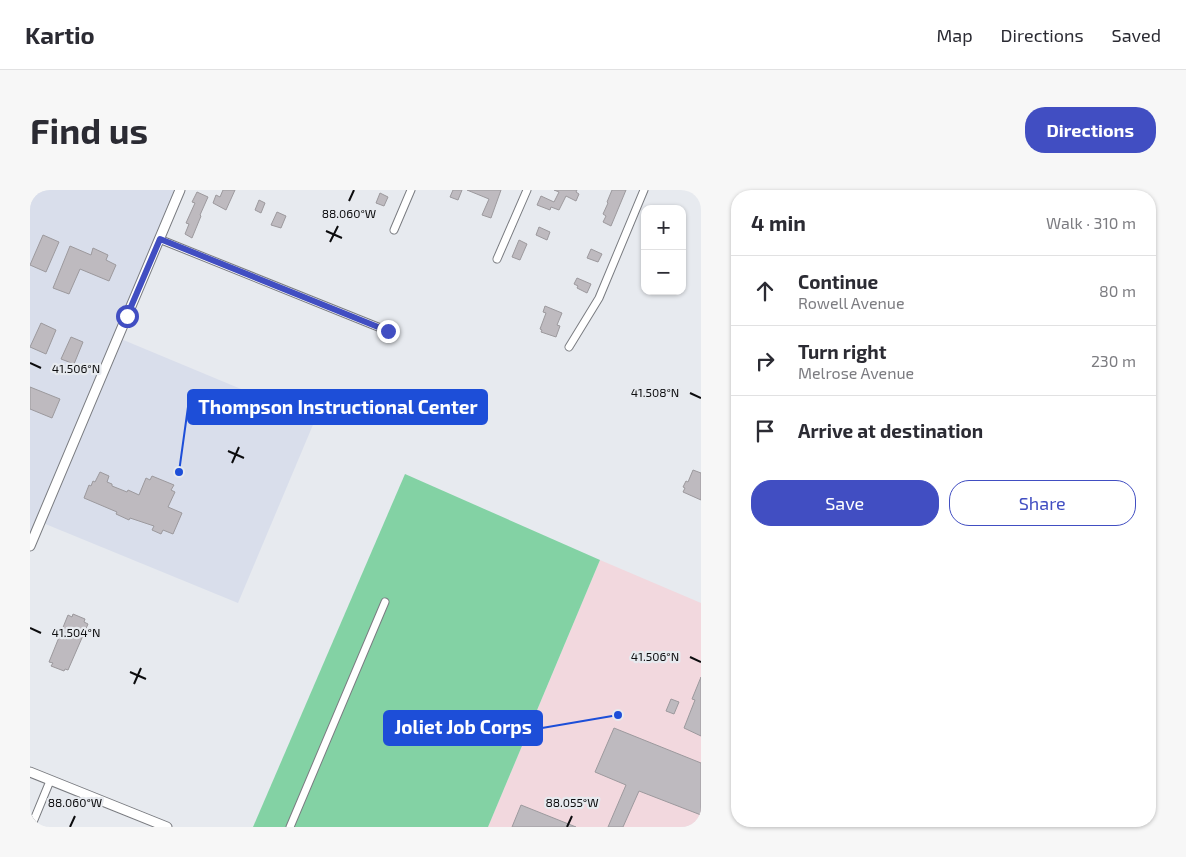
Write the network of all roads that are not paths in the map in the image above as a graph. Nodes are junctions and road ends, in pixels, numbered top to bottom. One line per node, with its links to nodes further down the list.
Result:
1 (180, 190): 6 (street)
2 (411, 190): 5 (street)
3 (527, 190): 7 (street)
4 (644, 190): 9 (street)
5 (394, 230)
6 (160, 239): 8 (street); 10 (street)
7 (498, 259)
8 (388, 331)
9 (569, 347)
10 (30, 546)
11 (385, 602): 17 (street)
12 (30, 772): 13 (street)
13 (50, 781): 14 (street); 15 (street)
14 (150, 824): 16 (street)
15 (31, 827)
16 (167, 827)
17 (290, 827)

